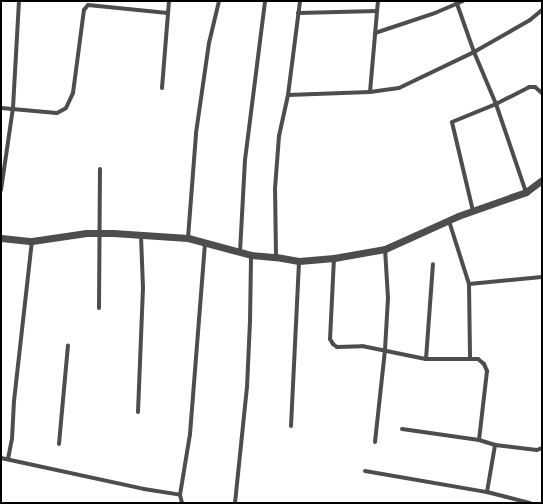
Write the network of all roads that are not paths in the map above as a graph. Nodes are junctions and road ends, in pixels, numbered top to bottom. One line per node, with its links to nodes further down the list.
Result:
1 (19, 1): 22 (street)
2 (170, 1): 12 (street)
3 (218, 1): 32 (street)
4 (265, 1): 36 (street)
5 (300, 1): 13 (street)
6 (378, 1): 11 (street)
7 (463, 1): 8 (street)
8 (457, 2): 14 (street); 15 (street)
9 (107, 4): 12 (street); 22 (street)
10 (542, 10): 15 (street)
11 (377, 11): 13 (street); 14 (street)
12 (168, 13): 16 (street)
13 (298, 13): 19 (street)
14 (375, 32): 17 (street)
15 (474, 52): 17 (street); 20 (street)
16 (162, 88)
17 (370, 92): 19 (street)
18 (542, 92): 20 (street)
19 (288, 95): 38 (street)
20 (496, 104): 26 (street); 27 (street)
21 (1, 108): 22 (street)
22 (12, 108): 25 (street)
23 (100, 169): 29 (street)
24 (542, 180): 26 (street)
25 (1, 190)
26 (526, 192): 27 (street)
27 (474, 212): 28 (street)
28 (449, 221): 35 (street); 43 (street)
29 (100, 233): 30 (street); 33 (street); 44 (street)
30 (141, 235): 32 (street); 49 (street)
31 (1, 238): 33 (street)
32 (188, 238): 34 (street)
33 (32, 241): 58 (street)
34 (205, 243): 36 (street); 61 (street)
35 (385, 249): 39 (street); 46 (street)
36 (240, 252): 37 (street)
37 (251, 255): 38 (street); 63 (street)
38 (276, 257): 40 (street)
39 (334, 258): 40 (street); 46 (street)
40 (299, 261): 50 (street)
41 (433, 264): 48 (street)
42 (542, 277): 43 (street)
43 (469, 284): 47 (street)
44 (99, 308)
45 (68, 345): 54 (street)
46 (385, 350): 48 (street); 53 (street)
47 (470, 358): 48 (street); 52 (street)
48 (426, 359)
49 (138, 412)
50 (291, 426)
51 (402, 428): 52 (street)
52 (479, 440): 55 (street)
53 (375, 442)
54 (59, 444)
55 (495, 445): 56 (street); 60 (street)
56 (542, 448)
57 (1, 458): 58 (street)
58 (8, 459): 61 (street)
59 (364, 472): 60 (street)
60 (487, 492): 64 (street)
61 (180, 495): 62 (street)
62 (182, 503)
63 (236, 503)
64 (530, 503)

